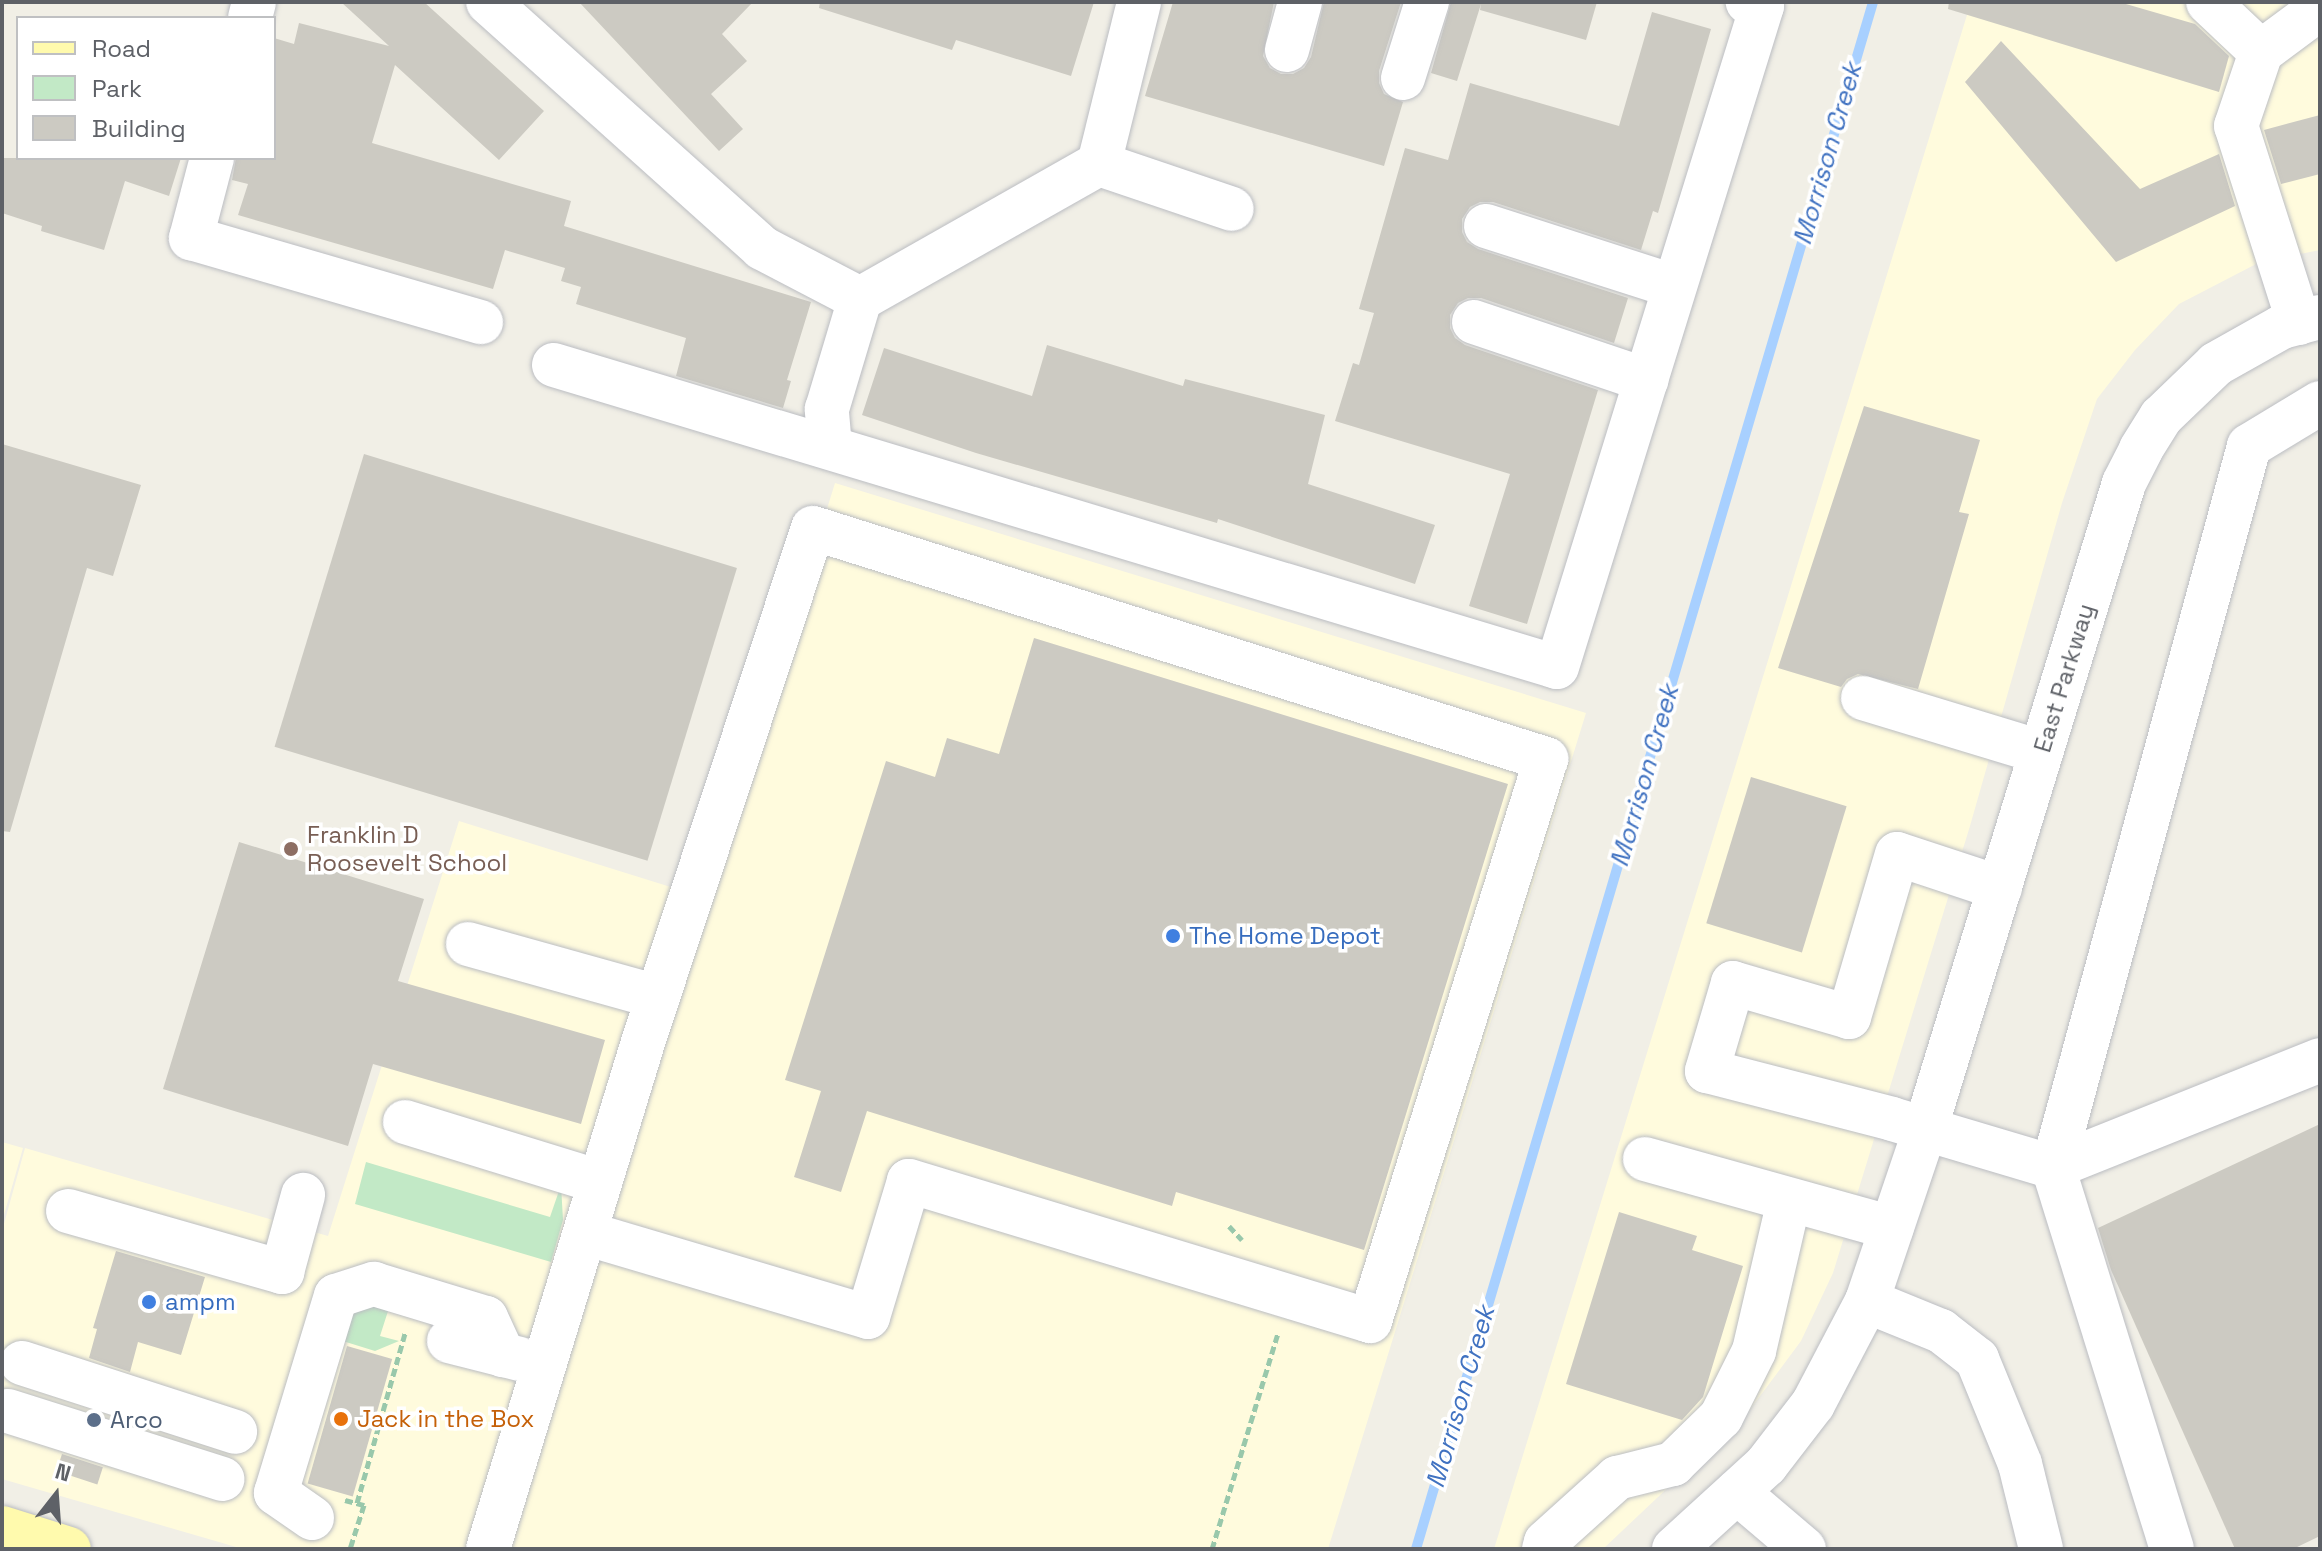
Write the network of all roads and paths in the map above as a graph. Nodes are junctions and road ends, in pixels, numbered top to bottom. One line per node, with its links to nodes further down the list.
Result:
1 (488, 2): 16 (street)
2 (1139, 2): 12 (street)
3 (1300, 2): 8 (street)
4 (1427, 2): 10 (street)
5 (1748, 2): 15 (street)
6 (2208, 2): 9 (street)
7 (2316, 2): 9 (street)
8 (1287, 50)
9 (2261, 52): 17 (street)
10 (1403, 78)
11 (211, 160): 18 (street)
12 (1099, 164): 13 (street); 16 (street)
13 (1232, 209)
14 (1486, 226): 15 (street)
15 (1673, 286): 21 (street)
16 (860, 299): 23 (street)
17 (2309, 320): 25 (street, East Parkway)
18 (481, 322)
19 (1474, 322): 21 (street)
20 (554, 365): 23 (street)
21 (1646, 380): 23 (street)
22 (2320, 403): 33 (street)
23 (830, 447)
24 (1863, 698): 25 (street)
25 (2041, 752): 26 (street, East Parkway)
26 (2000, 888): 31 (street, East Parkway); 31 (street)
27 (468, 944): 28 (street)
28 (658, 997): 34 (street); 41 (street)
29 (2320, 1060): 33 (street)
30 (405, 1122): 34 (street)
31 (1925, 1130): 33 (street); 39 (street, East Parkway)
32 (1645, 1159): 36 (street)
33 (2053, 1167): 61 (street)
34 (600, 1182): 40 (street)
35 (303, 1195): 37 (street)
36 (1789, 1200): 39 (street); 57 (street)
37 (68, 1211)
38 (1229, 1226): 41 (path)
39 (1892, 1228): 42 (street, East Parkway)
40 (585, 1233): 41 (street); 45 (street)
41 (1274, 1293): 56 (path)
42 (1867, 1301): 50 (street, East Parkway); 60 (street)
43 (407, 1324): 51 (path)
44 (449, 1341): 45 (street)
45 (523, 1360): 52 (street); 55 (street)
46 (22, 1363): 48 (street)
47 (8, 1411): 49 (street)
48 (235, 1432)
49 (222, 1479)
50 (1737, 1492): 58 (street, East Parkway); 59 (street)
51 (357, 1503)
52 (312, 1518)
53 (2, 1528): 54 (main road)
54 (69, 1549)
55 (488, 1549)
56 (1212, 1549)
57 (1544, 1549)
58 (1674, 1549)
59 (1804, 1549)
60 (2041, 1549)
61 (2172, 1549)

